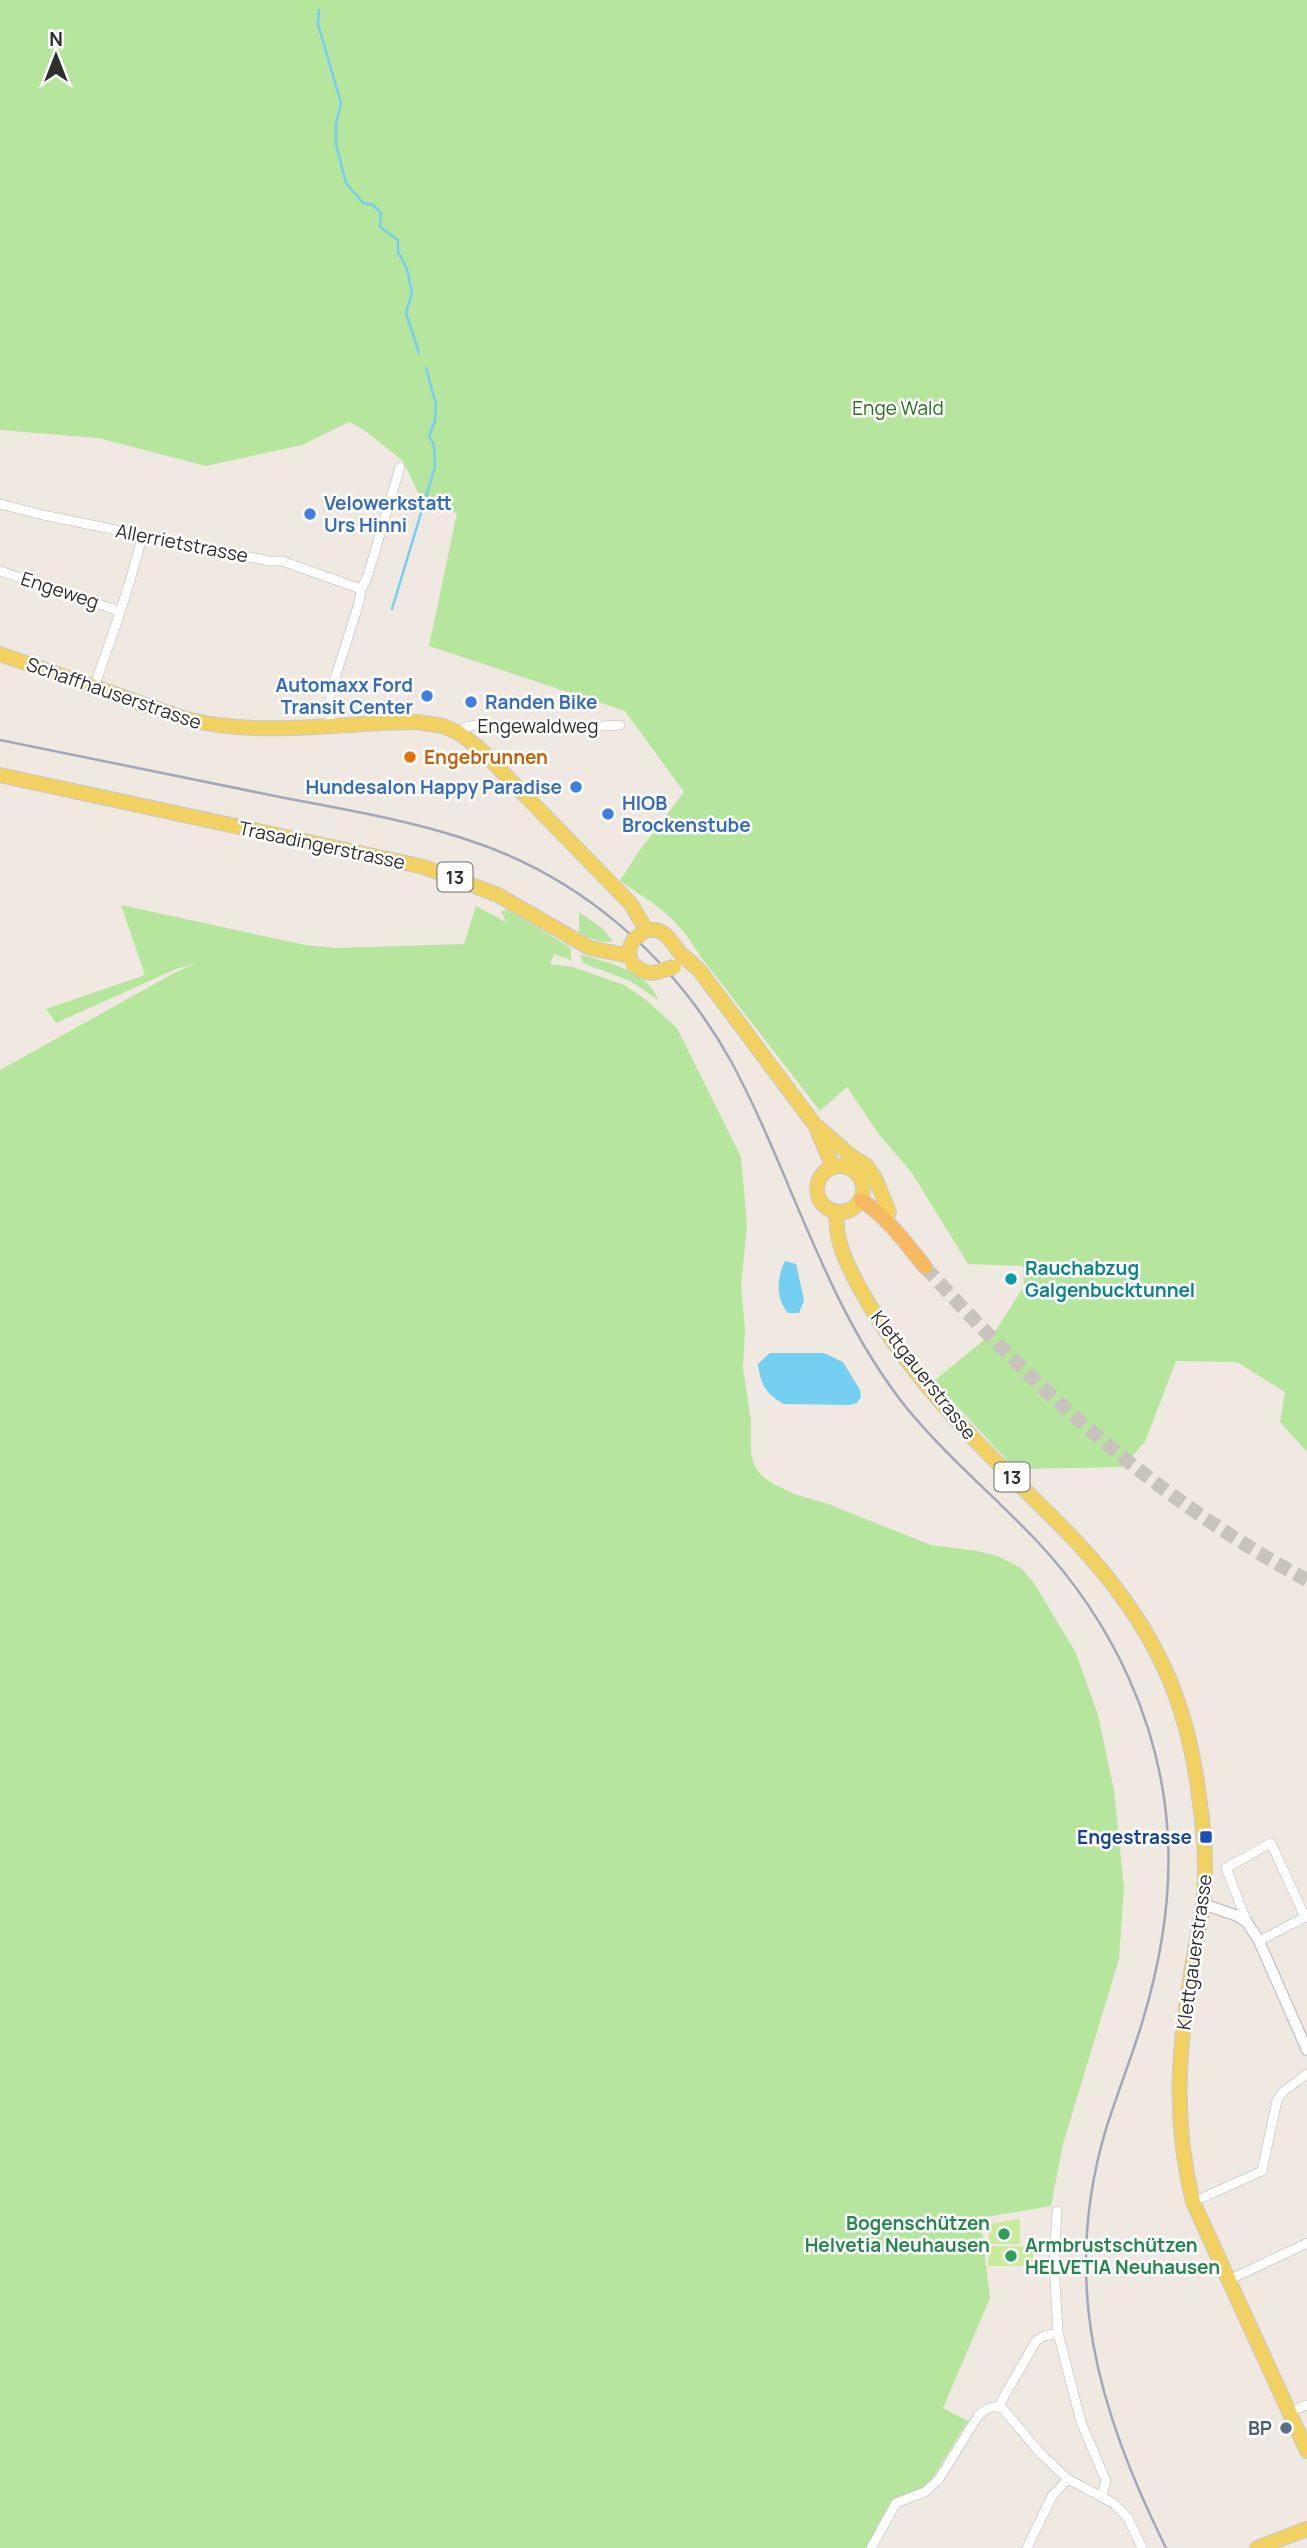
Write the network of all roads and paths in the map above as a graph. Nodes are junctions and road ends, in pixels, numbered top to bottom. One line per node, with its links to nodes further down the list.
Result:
1 (400, 467): 5 (street)
2 (0, 504): 3 (street, Allerrietstrasse)
3 (142, 537): 5 (street, Allerrietstrasse); 6 (street)
4 (0, 571): 6 (street, Engeweg)
5 (361, 589): 10 (street)
6 (119, 611): 8 (street)
7 (0, 654): 8 (main road, Schaffhauserstrasse)
8 (94, 687): 10 (main road, Schaffhauserstrasse)
9 (620, 725): 11 (street, Engewaldweg)
10 (330, 726): 11 (main road, Schaffhauserstrasse)
11 (459, 733): 13 (main road, Schaffhauserstrasse)
12 (0, 775): 14 (main road, Trasadingerstrasse / 13)
13 (650, 929): 14 (main road, bridge); 15 (main road, 13)
14 (630, 956): 15 (main road, 13, bridge)
15 (720, 999): 16 (main road, 13)
16 (815, 1125): 17 (main road, 13); 20 (main road)
17 (833, 1167): 18 (main road); 19 (main road)
18 (861, 1200): 19 (main road); 21 (highway)
19 (837, 1212): 23 (main road, Klettgauerstrasse / 13)
20 (890, 1212): 21 (highway)
21 (896, 1232): 22 (highway)
22 (925, 1267)
23 (1203, 1904): 24 (street); 28 (main road, Klettgauerstrasse / 13)
24 (1247, 1922): 25 (street); 25 (street)
25 (1259, 1941): 26 (street)
26 (1307, 2050)
27 (1307, 2074): 28 (street)
28 (1193, 2202): 31 (main road, Klettgauerstrasse / 13)
29 (1057, 2211): 32 (street)
30 (1307, 2243): 31 (street)
31 (1229, 2280): 35 (main road, Klettgauerstrasse / 13)
32 (1058, 2333): 34 (street); 38 (street)
33 (1307, 2405): 35 (street)
34 (998, 2407): 37 (street); 40 (street)
35 (1290, 2412): 36 (main road, Klettgauerstrasse / 13)
36 (1307, 2451)
37 (1068, 2479): 38 (street); 41 (street)
38 (1102, 2496): 42 (street)
39 (1307, 2529): 43 (main road)
40 (871, 2548)
41 (1027, 2548)
42 (1142, 2548)
43 (1257, 2548)

